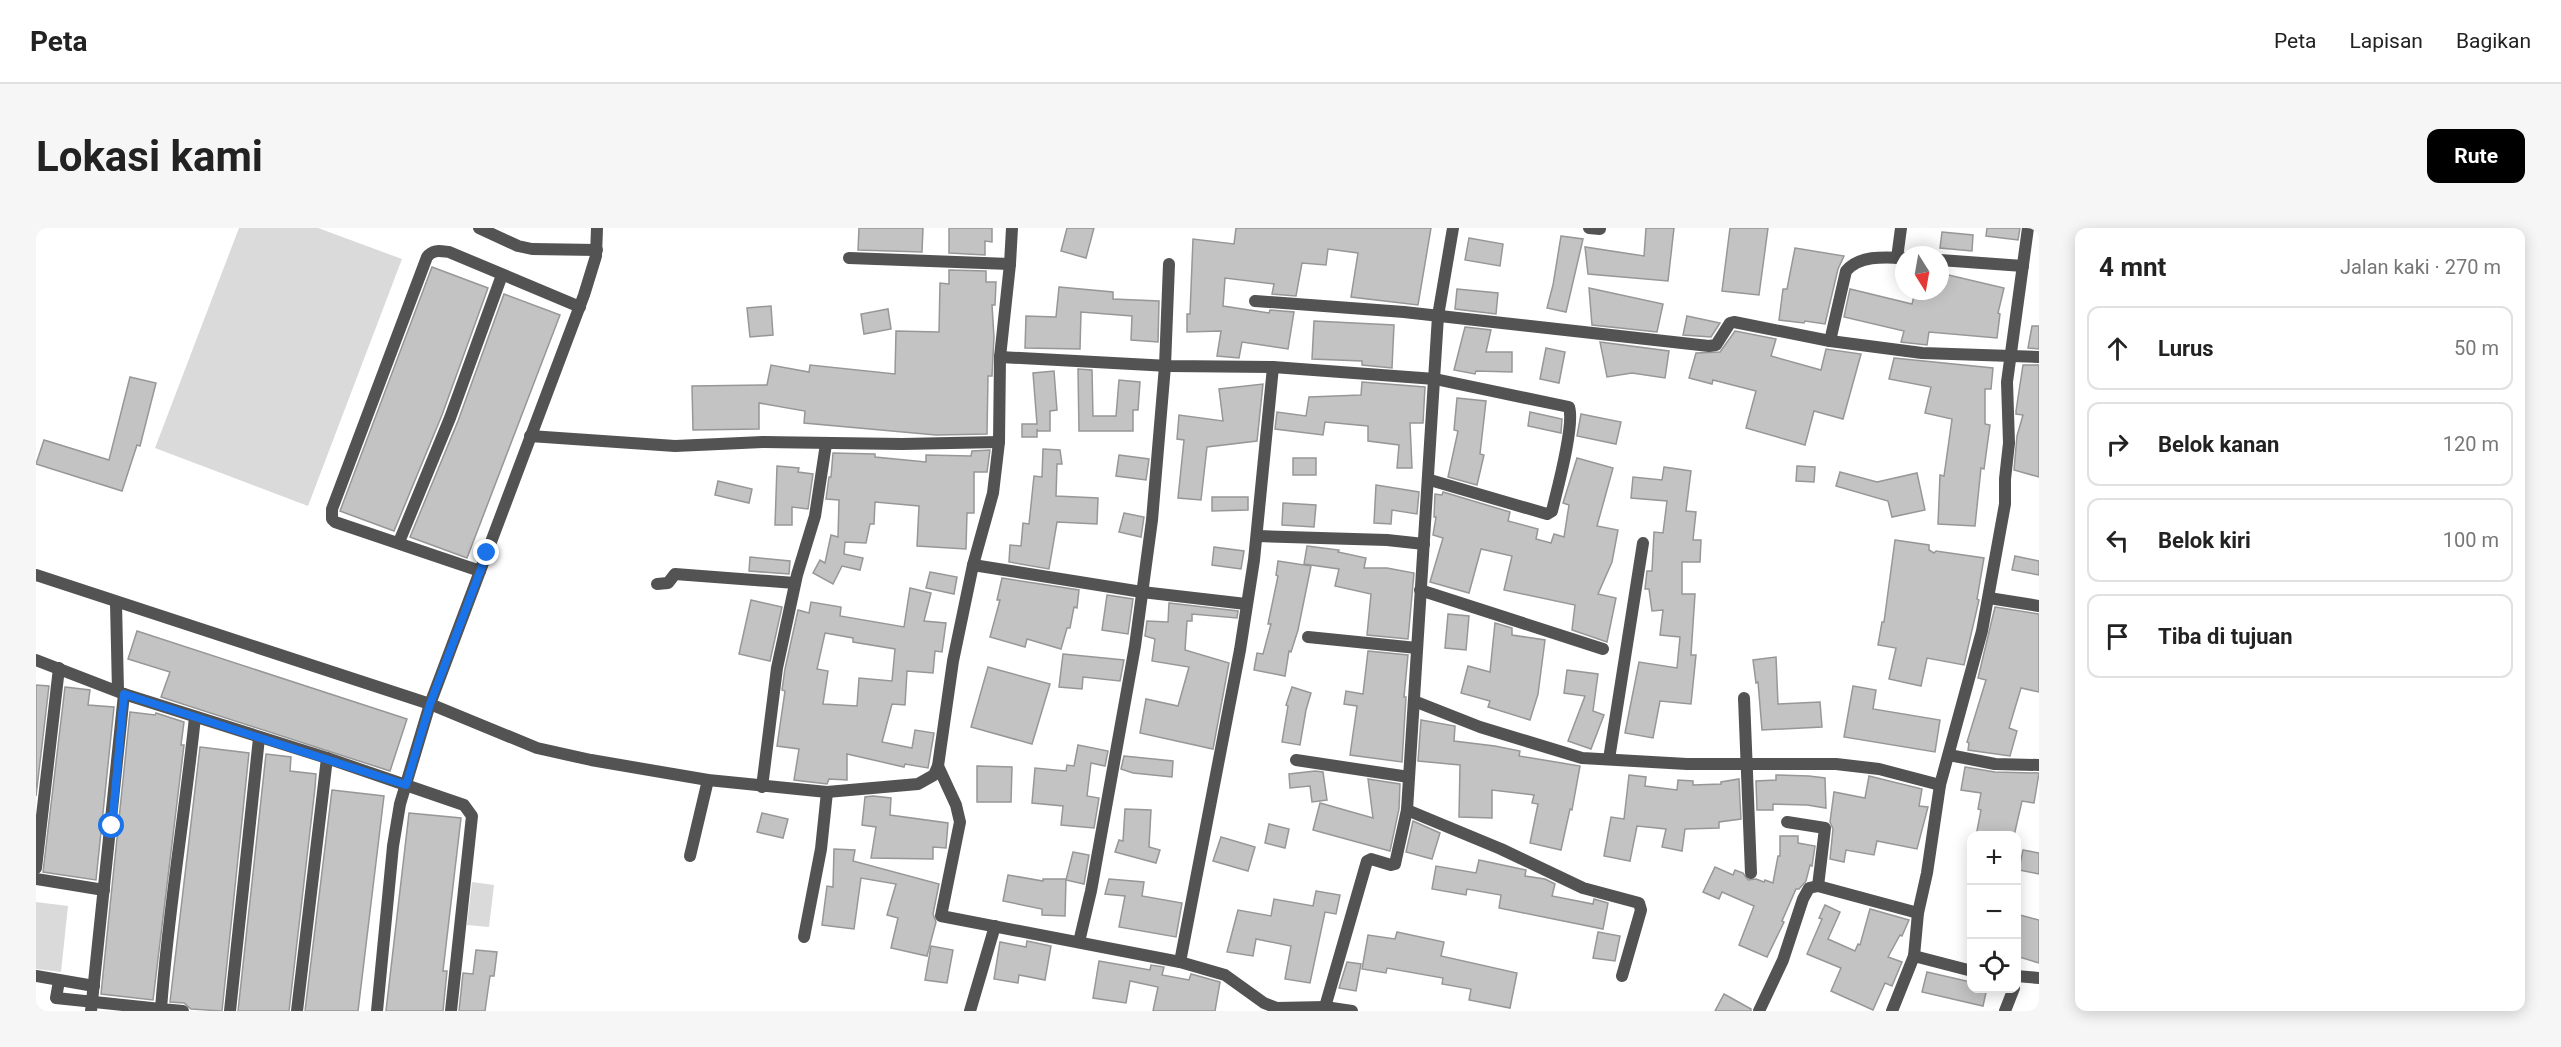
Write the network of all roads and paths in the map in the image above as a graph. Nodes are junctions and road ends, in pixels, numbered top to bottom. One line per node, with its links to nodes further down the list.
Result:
1 (479, 228): 8 (street)
2 (597, 228): 8 (street)
3 (1012, 228): 12 (street)
4 (1453, 228): 18 (street)
5 (1901, 228): 7 (street)
6 (2028, 228): 14 (street)
7 (1901, 246)
8 (597, 250): 17 (street)
9 (849, 258): 12 (street)
10 (1895, 258): 19 (street)
11 (1949, 261): 14 (street)
12 (1010, 264): 21 (street)
13 (1169, 264): 23 (street)
14 (2022, 266): 20 (street)
15 (502, 275): 17 (street); 31 (street); 31 (street)
16 (1255, 301): 18 (street)
17 (580, 307): 26 (street)
18 (1438, 316): 19 (street); 25 (street)
19 (1830, 341): 20 (street)
20 (2010, 355): 22 (street); 41 (street)
21 (1000, 357): 23 (street); 27 (street)
22 (2039, 357)
23 (1165, 366): 24 (street); 40 (street)
24 (1274, 367): 25 (street); 30 (street)
25 (1435, 379): 29 (street); 29 (street)
26 (530, 436): 28 (street); 35 (street)
27 (999, 442): 28 (street); 34 (street)
28 (826, 444): 37 (street)
29 (1430, 480): 33 (street)
30 (1257, 536): 33 (street); 43 (street)
31 (399, 542): 35 (street)
32 (1643, 543): 58 (street)
33 (1424, 544): 39 (street)
34 (973, 566): 40 (street); 62 (street)
35 (480, 572): 53 (street)
36 (36, 575): 42 (street)
37 (795, 583): 38 (street); 67 (street)
38 (657, 584)
39 (1420, 590): 46 (street); 47 (street)
40 (1142, 592): 43 (street); 80 (street)
41 (1989, 598): 44 (street); 56 (street)
42 (116, 603): 50 (street); 53 (street)
43 (1246, 604): 82 (street)
44 (2039, 606)
45 (1308, 637): 46 (street)
46 (1417, 648): 52 (street)
47 (1603, 649)
48 (36, 660): 49 (street)
49 (59, 668): 50 (street); 72 (street)
50 (121, 692): 54 (street); 76 (street)
51 (1744, 698): 60 (street)
52 (1414, 700): 58 (street); 63 (street)
53 (430, 704): 64 (street); 65 (street)
54 (195, 717): 55 (street); 93 (street)
55 (259, 738): 57 (street); 96 (street)
56 (1949, 754): 61 (street); 66 (street)
57 (327, 758): 65 (street); 97 (street)
58 (1609, 759): 60 (street)
59 (1296, 760): 63 (street)
60 (1746, 763): 66 (street); 73 (street)
61 (2039, 765)
62 (938, 766): 68 (street); 78 (street)
63 (1409, 777): 69 (street)
64 (708, 780): 67 (street); 71 (street)
65 (406, 785): 98 (street); 99 (street)
66 (1940, 785): 77 (street)
67 (762, 787): 68 (street)
68 (827, 792): 79 (street)
69 (1407, 810): 85 (street); 92 (street)
70 (1787, 822): 75 (street)
71 (690, 856)
72 (36, 868)
73 (1750, 873)
74 (36, 879): 76 (street)
75 (1818, 886): 77 (street); 102 (street)
76 (104, 890): 89 (street)
77 (1918, 913): 81 (street)
78 (994, 926): 80 (street); 100 (street)
79 (804, 937)
80 (1079, 942): 82 (street)
81 (1914, 956): 83 (street); 103 (street)
82 (1180, 962): 94 (street)
83 (1967, 970)
84 (36, 976): 88 (street)
85 (1622, 976)
86 (2021, 977): 87 (street)
87 (2039, 978)
88 (59, 981): 89 (street); 91 (street)
89 (94, 986): 91 (street)
90 (2012, 993): 104 (street)
91 (92, 1006): 93 (street)
92 (1325, 1006): 94 (street); 101 (street)
93 (161, 1009): 95 (street)
94 (1277, 1009)
95 (183, 1011)
96 (230, 1011)
97 (297, 1011)
98 (377, 1011)
99 (450, 1011)
100 (970, 1011)
101 (1352, 1011)
102 (1759, 1011)
103 (1892, 1011)
104 (2005, 1011)

